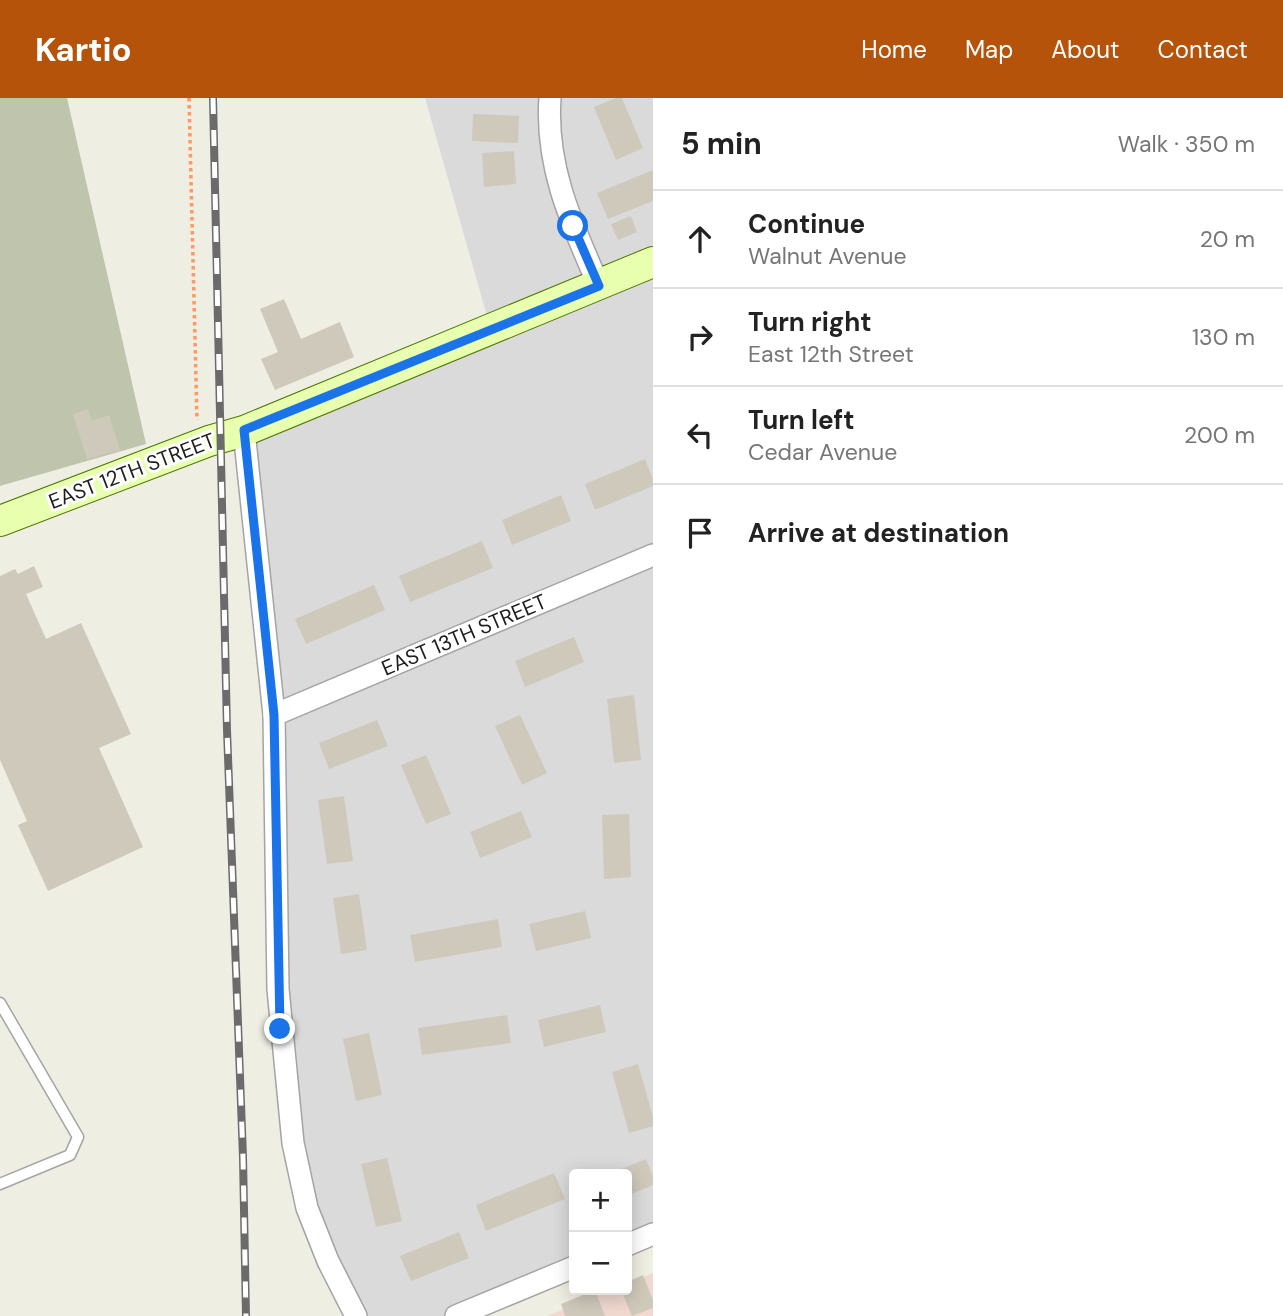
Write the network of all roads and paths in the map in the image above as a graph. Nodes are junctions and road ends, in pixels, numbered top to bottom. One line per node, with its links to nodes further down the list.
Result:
1 (189, 98): 6 (path)
2 (550, 98): 4 (street)
3 (653, 261): 4 (main road, EAST 12TH STREET)
4 (599, 286): 5 (main road, EAST 12TH STREET)
5 (244, 430): 6 (main road, EAST 12TH STREET); 9 (street)
6 (198, 446): 7 (main road, EAST 12TH STREET)
7 (0, 521)
8 (653, 555): 9 (street, EAST 13TH STREET)
9 (274, 715): 15 (street)
10 (0, 1003): 11 (lane)
11 (0, 1184)
12 (653, 1234): 13 (street)
13 (632, 1243)
14 (569, 1269): 16 (street)
15 (356, 1316)
16 (456, 1316)

